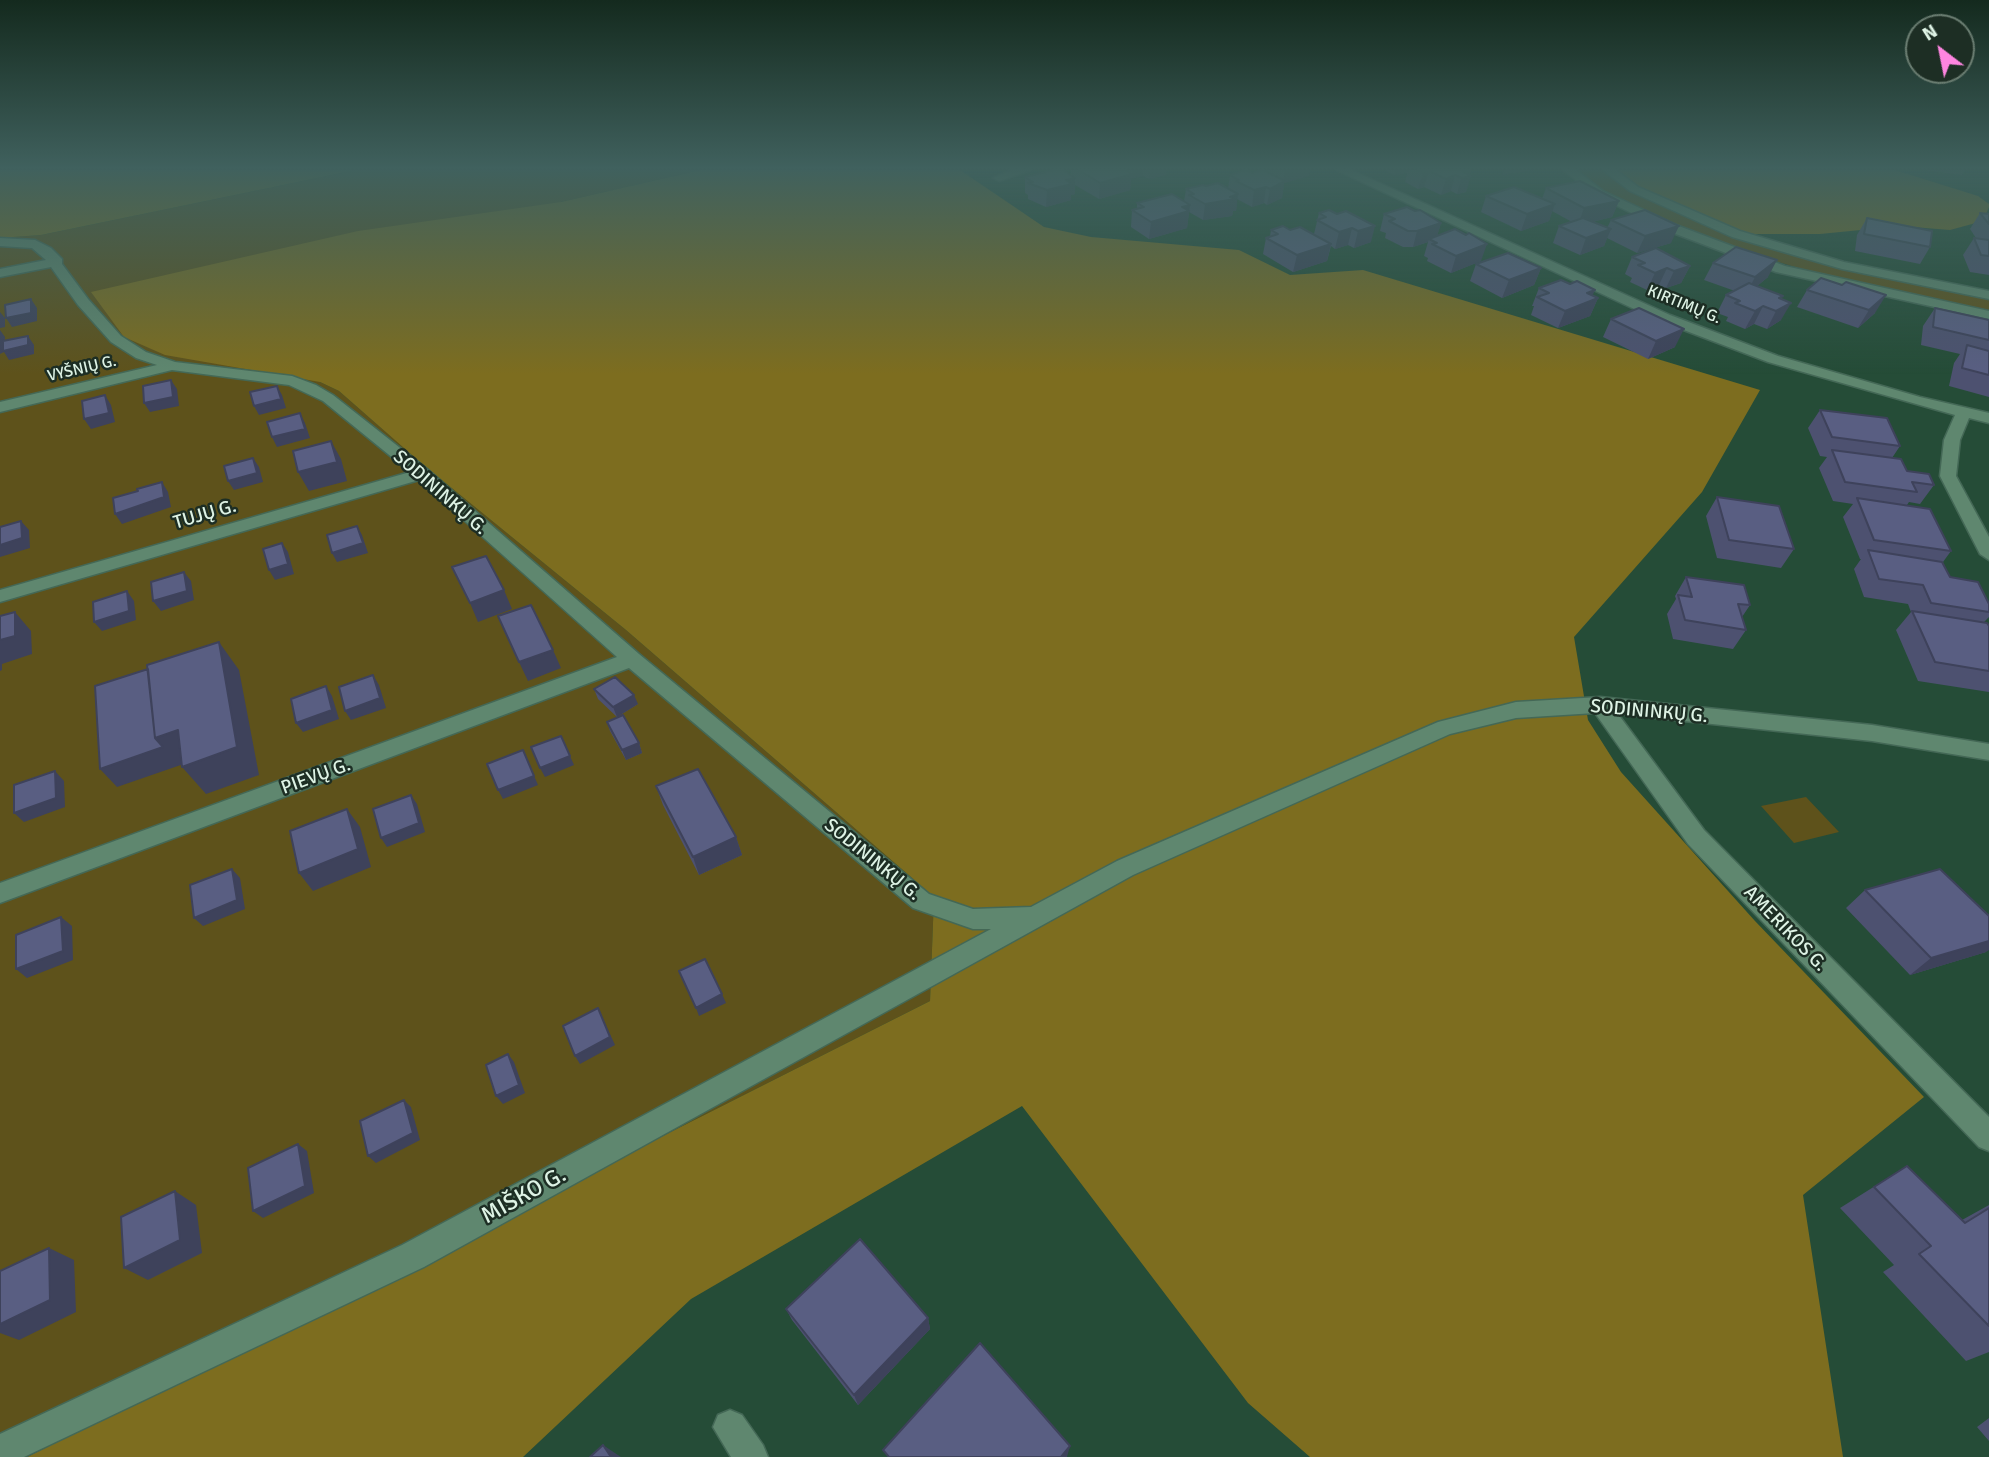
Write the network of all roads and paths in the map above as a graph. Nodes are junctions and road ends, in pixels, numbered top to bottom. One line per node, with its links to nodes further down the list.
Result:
1 (1490, 238): 11 (street, KIRTIMŲ G.)
2 (1699, 238): 8 (street)
3 (1750, 238): 7 (street)
4 (0, 242): 5 (street, SODININKŲ G.)
5 (57, 262): 6 (street); 9 (street, SODININKŲ G.)
6 (0, 273)
7 (1989, 295)
8 (1989, 314)
9 (173, 366): 10 (street, VYŠNIŲ G.); 13 (street, SODININKŲ G.)
10 (0, 407)
11 (1964, 412): 12 (street, KIRTIMŲ G.); 14 (street)
12 (1989, 418)
13 (422, 474): 15 (street, TUJŲ G.); 16 (street, SODININKŲ G.)
14 (1989, 554)
15 (0, 596)
16 (632, 659): 19 (street, PIEVŲ G.); 20 (street, SODININKŲ G.)
17 (1600, 705): 18 (street, SODININKŲ G.); 20 (street, SODININKŲ G.); 21 (street, AMERIKOS G.)
18 (1989, 752)
19 (0, 893)
20 (1035, 917): 23 (street, MIŠKO G.)
21 (1989, 1137)
22 (730, 1427): 24 (street)
23 (0, 1451)
24 (751, 1457)

